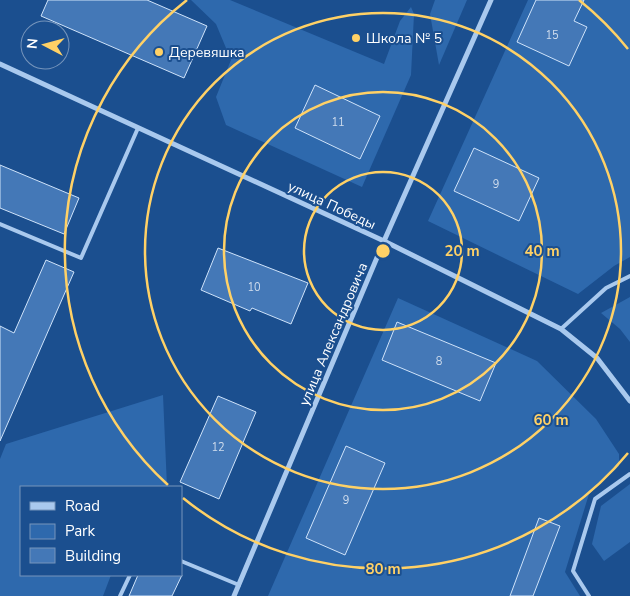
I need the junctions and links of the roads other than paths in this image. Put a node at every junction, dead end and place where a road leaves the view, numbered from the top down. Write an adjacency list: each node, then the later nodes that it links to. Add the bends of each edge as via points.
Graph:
1 (491, 0): 5 (street, улица Александровича)
2 (0, 64): 3 (street, улица Победы)
3 (138, 128): 4 (lane, via 81,258); 5 (street, улица Победы)
4 (0, 224)
5 (384, 241): 7 (street, улица Победы); 12 (street, улица Александровича)
6 (630, 276): 7 (lane, via 606,288)
7 (561, 329): 8 (street, улица Победы, via 597,358)
8 (630, 401)
9 (630, 474): 15 (lane, via 595,499 573,571)
10 (182, 561): 12 (lane)
11 (130, 576): 13 (lane)
12 (239, 585): 14 (street, улица Александровича)
13 (120, 596)
14 (234, 596)
15 (589, 596)

